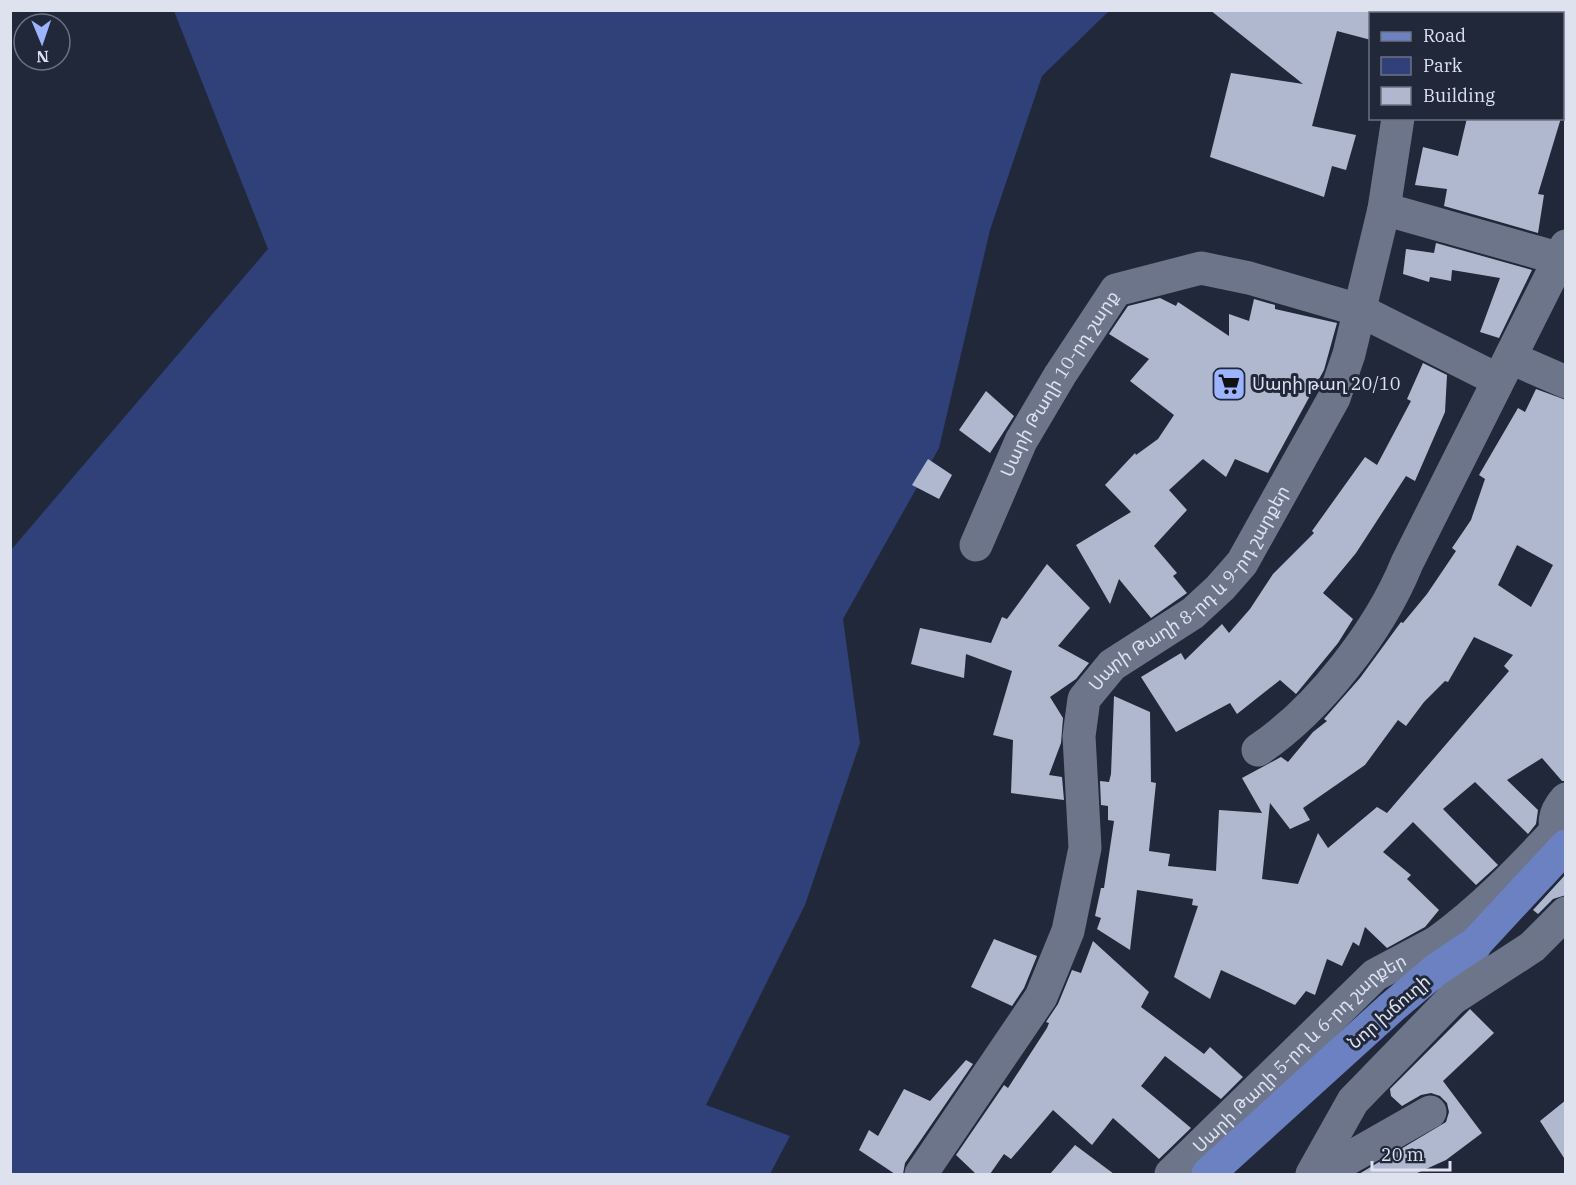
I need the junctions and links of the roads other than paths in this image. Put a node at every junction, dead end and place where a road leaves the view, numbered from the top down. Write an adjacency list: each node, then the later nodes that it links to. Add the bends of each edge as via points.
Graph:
1 (1398, 120): 2 (street, Սարի Թաղի 8-րդ և 9-րդ շարքեր)
2 (1384, 209): 3 (street); 4 (street, Սարի Թաղի 8-րդ և 9-րդ շարքեր)
3 (1563, 253): 5 (street)
4 (1359, 309): 5 (street, Սարի Թաղի 10-րդ շարք); 7 (street, Սարի Թաղի 10-րդ շարք, via 1201,268 1116,290 1021,441); 16 (street, Սարի Թաղի 8-րդ և 9-րդ շարքեր, via 1334,398 1242,563 1192,613 1112,665 1084,699 1078,736 1085,848 1068,931 1041,997)
5 (1505, 369): 6 (street, Սարի Թաղի 10-րդ շարք); 8 (street, via 1396,590 1362,644 1287,730)
6 (1566, 382)
7 (976, 545)
8 (1258, 750)
9 (1566, 799): 10 (street, via 1556,810)
10 (1561, 843): 12 (street, Սարի Թաղի 5-րդ և 6-րդ շարքեր); 13 (main road, Նոր խճուղի)
11 (1566, 913): 14 (street, via 1532,947)
12 (1437, 942): 13 (street, Սարի Թաղի 5-րդ և 6-րդ շարքեր); 17 (street, Սարի Թաղի 5-րդ և 6-րդ շարքեր, via 1375,975)
13 (1476, 943): 14 (street); 18 (main road, Նոր խճուղի, via 1392,1007)
14 (1452, 999): 19 (street, via 1353,1101)
15 (1430, 1112): 20 (street)
16 (921, 1174)
17 (1171, 1174)
18 (1208, 1174)
19 (1312, 1174)
20 (1321, 1174)

